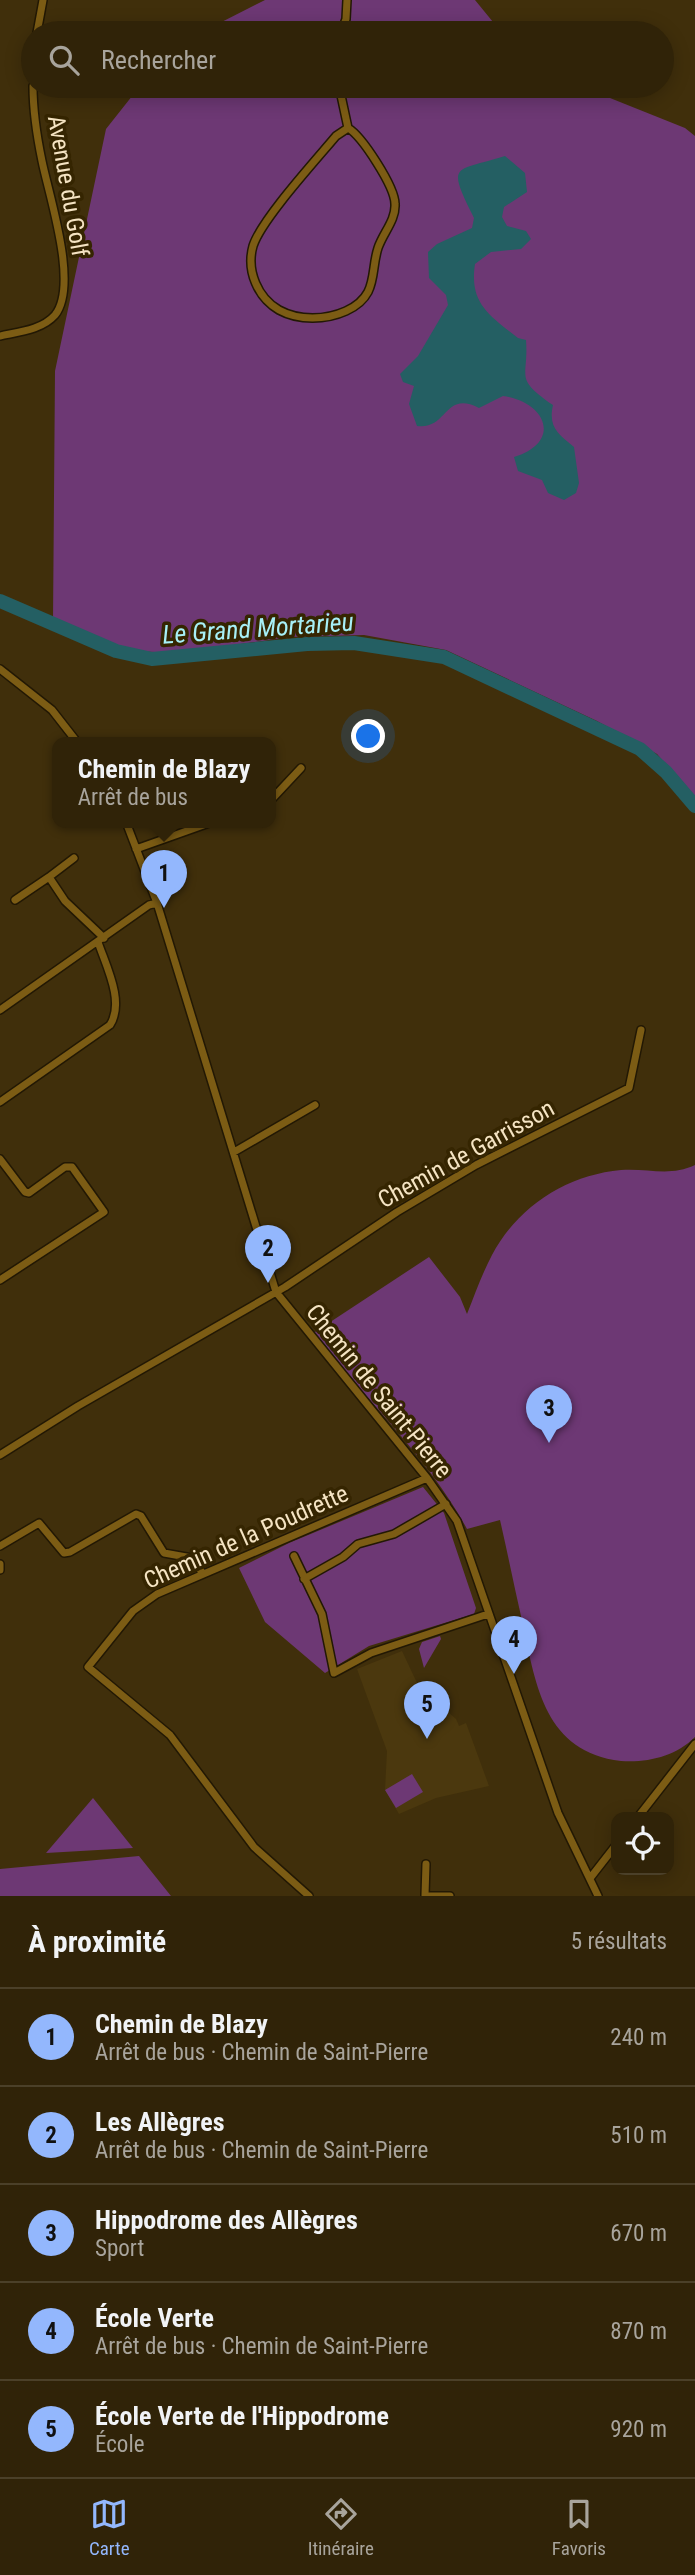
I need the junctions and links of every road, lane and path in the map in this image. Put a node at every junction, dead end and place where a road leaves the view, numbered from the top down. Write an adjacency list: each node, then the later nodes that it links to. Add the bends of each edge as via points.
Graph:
1 (43, 0): 3 (street)
2 (347, 0): 4 (street)
3 (39, 21)
4 (345, 21)
5 (34, 98): 8 (street, Avenue du Golf, via 38,144 61,242 61,304 46,323)
6 (342, 98): 7 (street)
7 (348, 128): 7 (street, via 336,136 264,226 253,247 254,282 270,305 286,314 312,319 347,310 365,295 374,279 377,250 394,215 395,201 358,134)
8 (0, 336)
9 (0, 668): 10 (street, via 52,710)
10 (73, 737)
11 (301, 768): 12 (street)
12 (276, 795)
13 (127, 828): 15 (street, Chemin de Saint-Pierre)
14 (195, 828): 15 (street)
15 (136, 849): 19 (street, Chemin de Saint-Pierre)
16 (74, 858): 17 (street)
17 (49, 877): 18 (street); 20 (street)
18 (15, 900)
19 (157, 902): 20 (street); 25 (street, Chemin de Saint-Pierre)
20 (101, 940): 21 (street); 23 (street, via 116,1017)
21 (0, 1010)
22 (641, 1030): 28 (street, Chemin de Garrisson, via 629,1088 476,1165)
23 (0, 1102)
24 (315, 1105): 25 (street)
25 (234, 1152): 28 (street, Chemin de Saint-Pierre)
26 (0, 1159): 27 (street, via 29,1193 65,1167 72,1167 104,1212)
27 (0, 1280)
28 (276, 1292): 29 (street); 30 (street, Chemin de Saint-Pierre)
29 (0, 1455)
30 (427, 1478): 31 (street, Chemin de Saint-Pierre); 36 (street, Chemin de la Poudrette)
31 (446, 1504): 37 (street, via 394,1534 359,1544); 38 (street, Chemin de Saint-Pierre, via 457,1521)
32 (0, 1546): 36 (street, via 39,1523 58,1549 70,1552 136,1514 164,1553 192,1558)
33 (294, 1556): 37 (street)
34 (0, 1564): 35 (street)
35 (0, 1570)
36 (203, 1574): 45 (street, Chemin de la Poudrette, via 157,1594 133,1611 88,1667 170,1735 254,1847)
37 (303, 1579): 38 (street, via 321,1614 334,1673 371,1653)
38 (488, 1614): 43 (street, Chemin de Saint-Pierre, via 558,1813)
39 (695, 1744): 40 (street)
40 (642, 1812)
41 (611, 1851): 43 (street)
42 (426, 1864): 44 (street)
43 (591, 1877): 47 (street, Chemin de Saint-Pierre)
44 (425, 1895): 46 (street)
45 (309, 1896)
46 (450, 1896)
47 (598, 1896)

